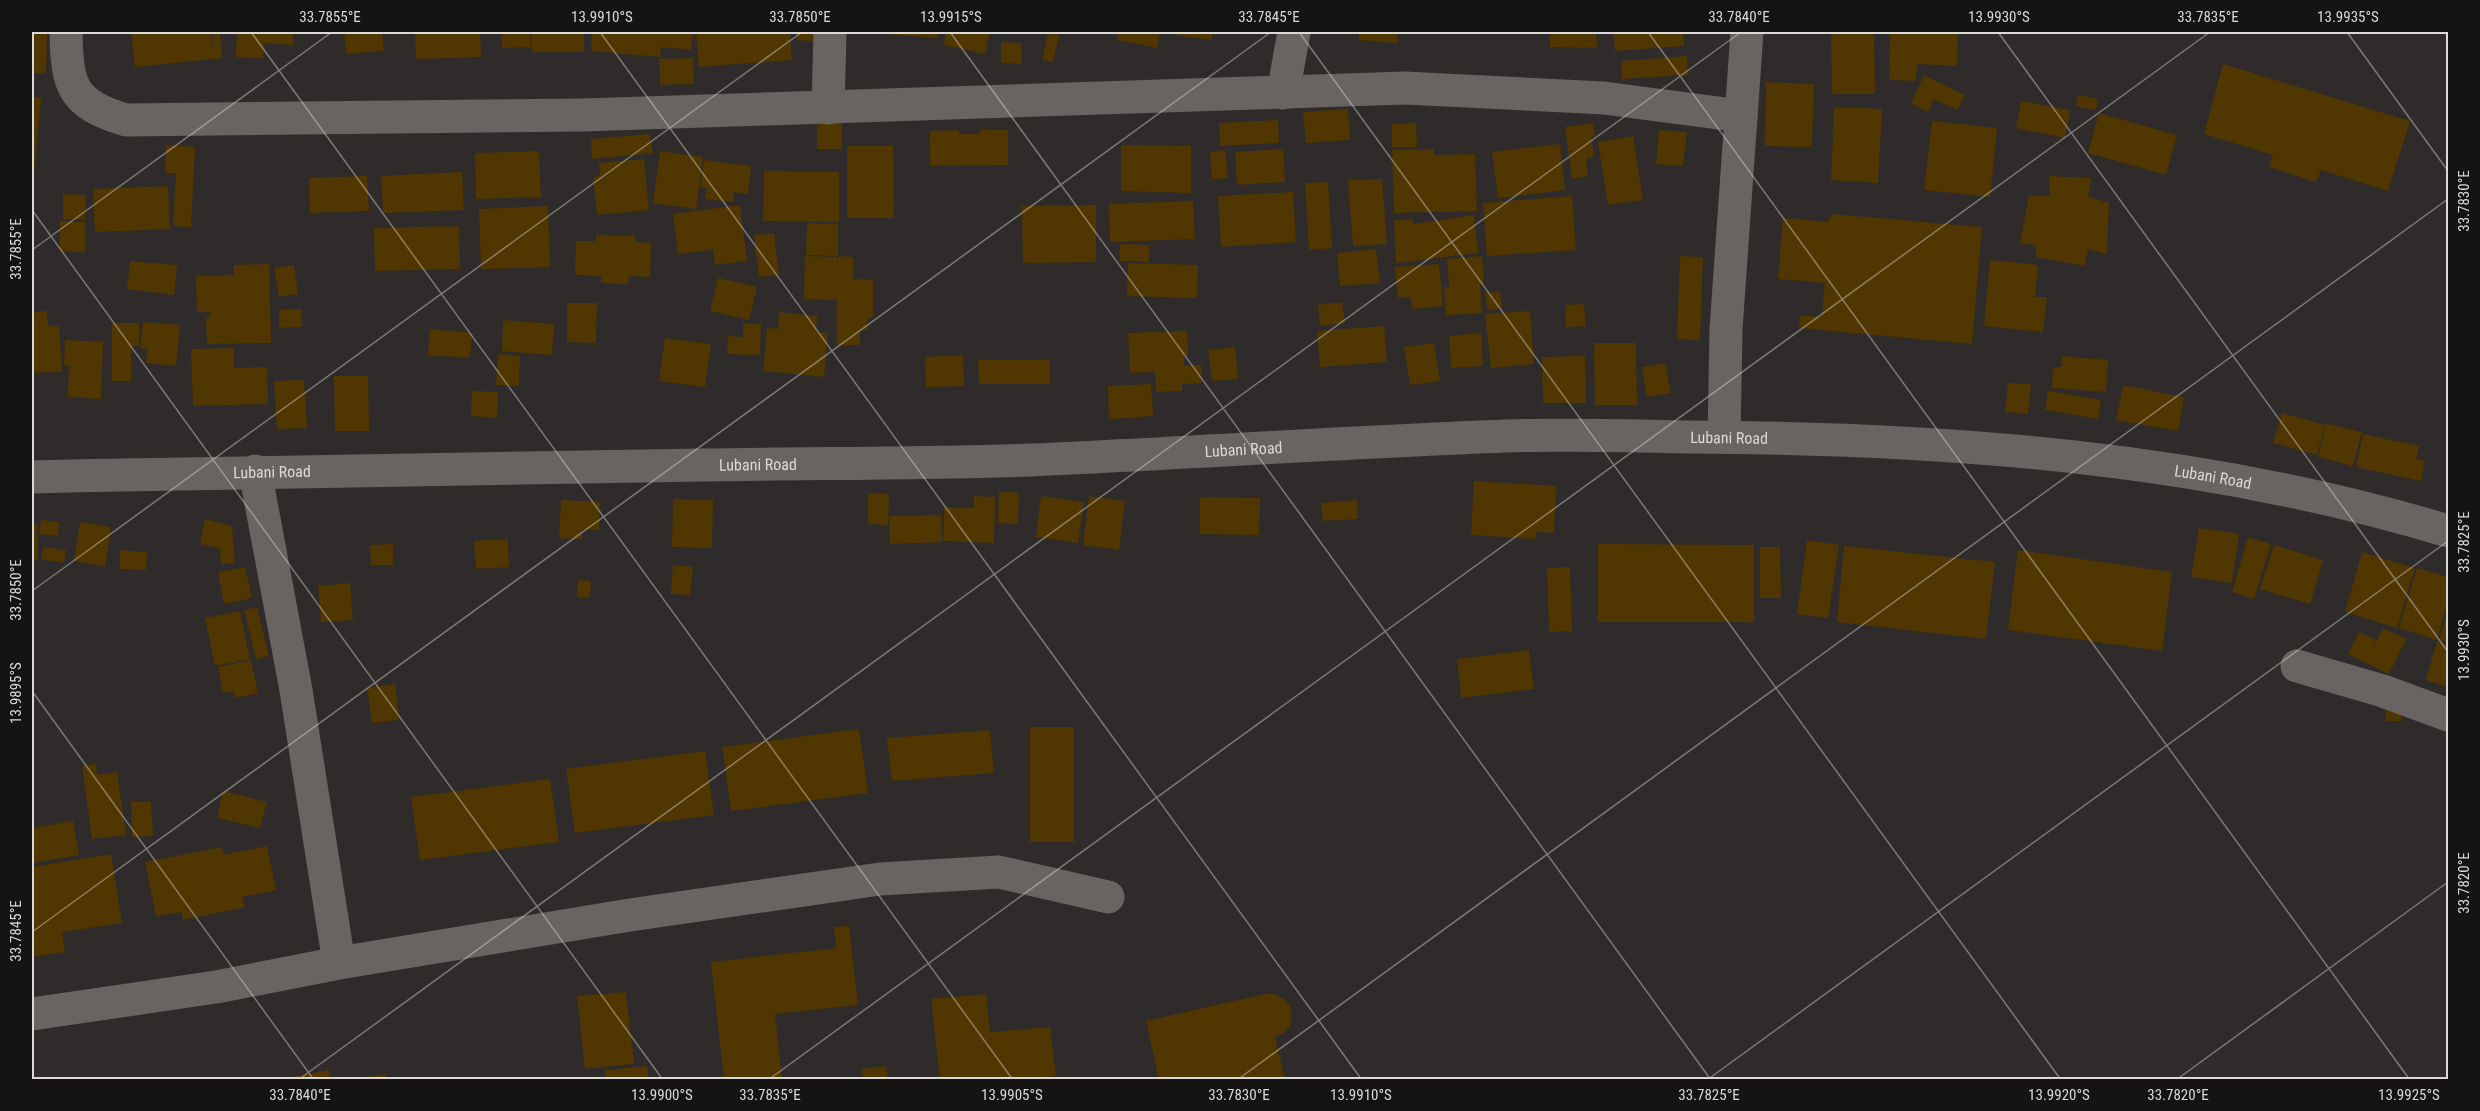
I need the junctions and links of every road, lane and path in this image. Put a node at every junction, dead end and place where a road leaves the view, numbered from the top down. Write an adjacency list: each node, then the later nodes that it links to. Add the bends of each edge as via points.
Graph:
1 (66, 32): 6 (street, via 71,81 82,101 102,113 126,120)
2 (830, 32): 6 (street)
3 (1294, 32): 5 (street)
4 (1747, 32): 7 (street)
5 (1283, 93): 6 (street); 7 (street, via 1405,88 1604,98)
6 (828, 108)
7 (1741, 116): 8 (street, via 1726,329)
8 (1724, 437): 9 (street, Lubani Road, via 1513,436 1024,460); 11 (street, Lubani Road, via 1877,441 2027,452 2174,470 2269,485)
9 (255, 471): 10 (street, Lubani Road); 15 (street, via 296,690)
10 (32, 477)
11 (2448, 531)
12 (2297, 666): 13 (street)
13 (2448, 715)
14 (1108, 897): 15 (street, via 999,872 880,879)
15 (339, 963): 16 (street, via 216,987)
16 (32, 1014)

